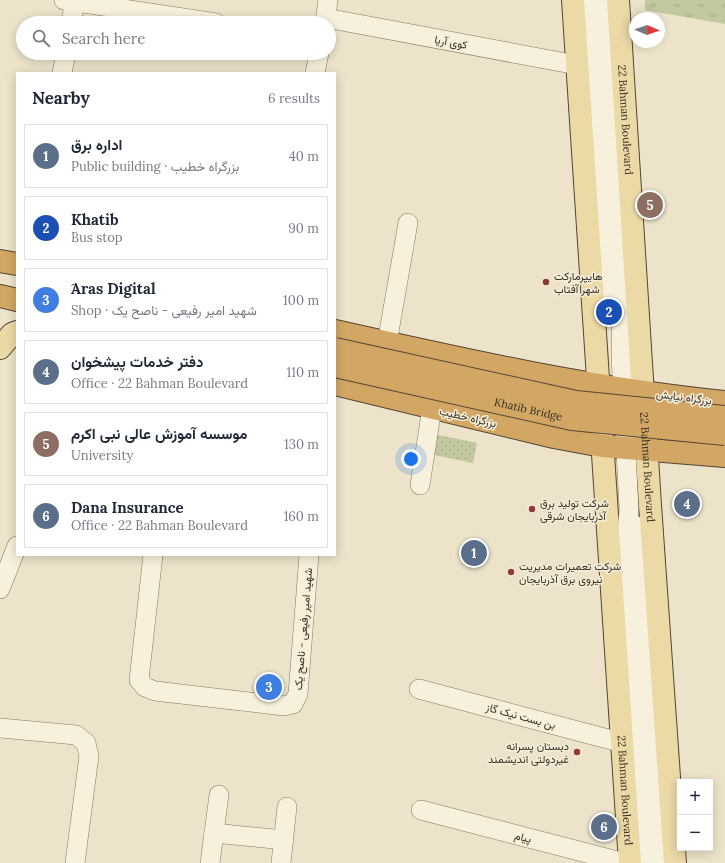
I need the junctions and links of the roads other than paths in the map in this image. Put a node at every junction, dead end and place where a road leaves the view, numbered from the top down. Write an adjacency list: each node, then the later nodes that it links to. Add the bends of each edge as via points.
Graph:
1 (573, 0): 13 (main road, 22 Bahman Boulevard)
2 (588, 0): 27 (street, via 607,264)
3 (605, 0): 27 (street, via 622,264)
4 (618, 0): 32 (main road, 22 Bahman Boulevard)
5 (71, 1): 7 (street); 8 (street)
6 (326, 14): 10 (street, کوی آریا)
7 (71, 16)
8 (170, 16)
9 (336, 16): 13 (street, کوی آریا)
10 (336, 16)
11 (65, 60): 14 (street)
12 (318, 60): 15 (street)
13 (577, 65): 31 (main road, 22 Bahman Boulevard)
14 (62, 72)
15 (315, 72)
16 (408, 223): 23 (street)
17 (0, 260): 18 (highway)
18 (16, 264)
19 (0, 296): 20 (highway)
20 (16, 300)
21 (336, 330): 23 (highway)
22 (16, 332): 24 (main road)
23 (386, 342): 26 (highway)
24 (0, 348)
25 (336, 349): 35 (highway, Khatib Bridge, bridge, via 576,402)
26 (435, 354): 28 (highway); 34 (highway, via 449,362 456,375 454,391 440,404)
27 (621, 356): 32 (street)
28 (484, 363): 31 (highway); 36 (highway, via 475,367 463,382 463,400)
29 (336, 366): 37 (highway, Khatib Bridge, bridge, via 572,419)
30 (336, 384): 34 (highway, بزرگراه خطیب)
31 (599, 384): 32 (highway, بزرگراه نیایش); 38 (main road, 22 Bahman Boulevard)
32 (633, 390): 33 (highway, بزرگراه نیایش); 39 (street); 40 (main road, 22 Bahman Boulevard)
33 (725, 402)
34 (427, 407): 36 (highway, بزرگراه خطیب); 42 (street)
35 (725, 417)
36 (474, 418): 38 (highway, بزرگراه خطیب)
37 (725, 434)
38 (602, 446): 39 (highway, بزرگراه خطیب); 50 (main road, 22 Bahman Boulevard)
39 (626, 448): 40 (highway, بزرگراه خطیب); 43 (street)
40 (648, 450): 41 (highway); 63 (main road, 22 Bahman Boulevard)
41 (725, 456)
42 (420, 485)
43 (630, 509): 61 (street, via 625,553); 62 (street, via 640,551)
44 (16, 549): 47 (street)
45 (153, 556): 46 (street, شهید امیر رفیعی - ناصح یک, via 139,680 145,687 155,691 284,706 293,704 298,694)
46 (309, 556)
47 (0, 589)
48 (419, 689): 50 (street, بن بست نیک گاز)
49 (0, 728): 56 (street, via 76,735 86,743 89,756)
50 (622, 743): 60 (main road, 22 Bahman Boulevard)
51 (219, 795): 54 (street)
52 (287, 807): 55 (street)
53 (421, 810): 59 (street, پیام)
54 (214, 833): 55 (street); 57 (street)
55 (284, 840): 58 (street)
56 (75, 863)
57 (210, 863)
58 (281, 863)
59 (625, 863)
60 (630, 863)
61 (645, 863)
62 (661, 863)
63 (675, 863)

